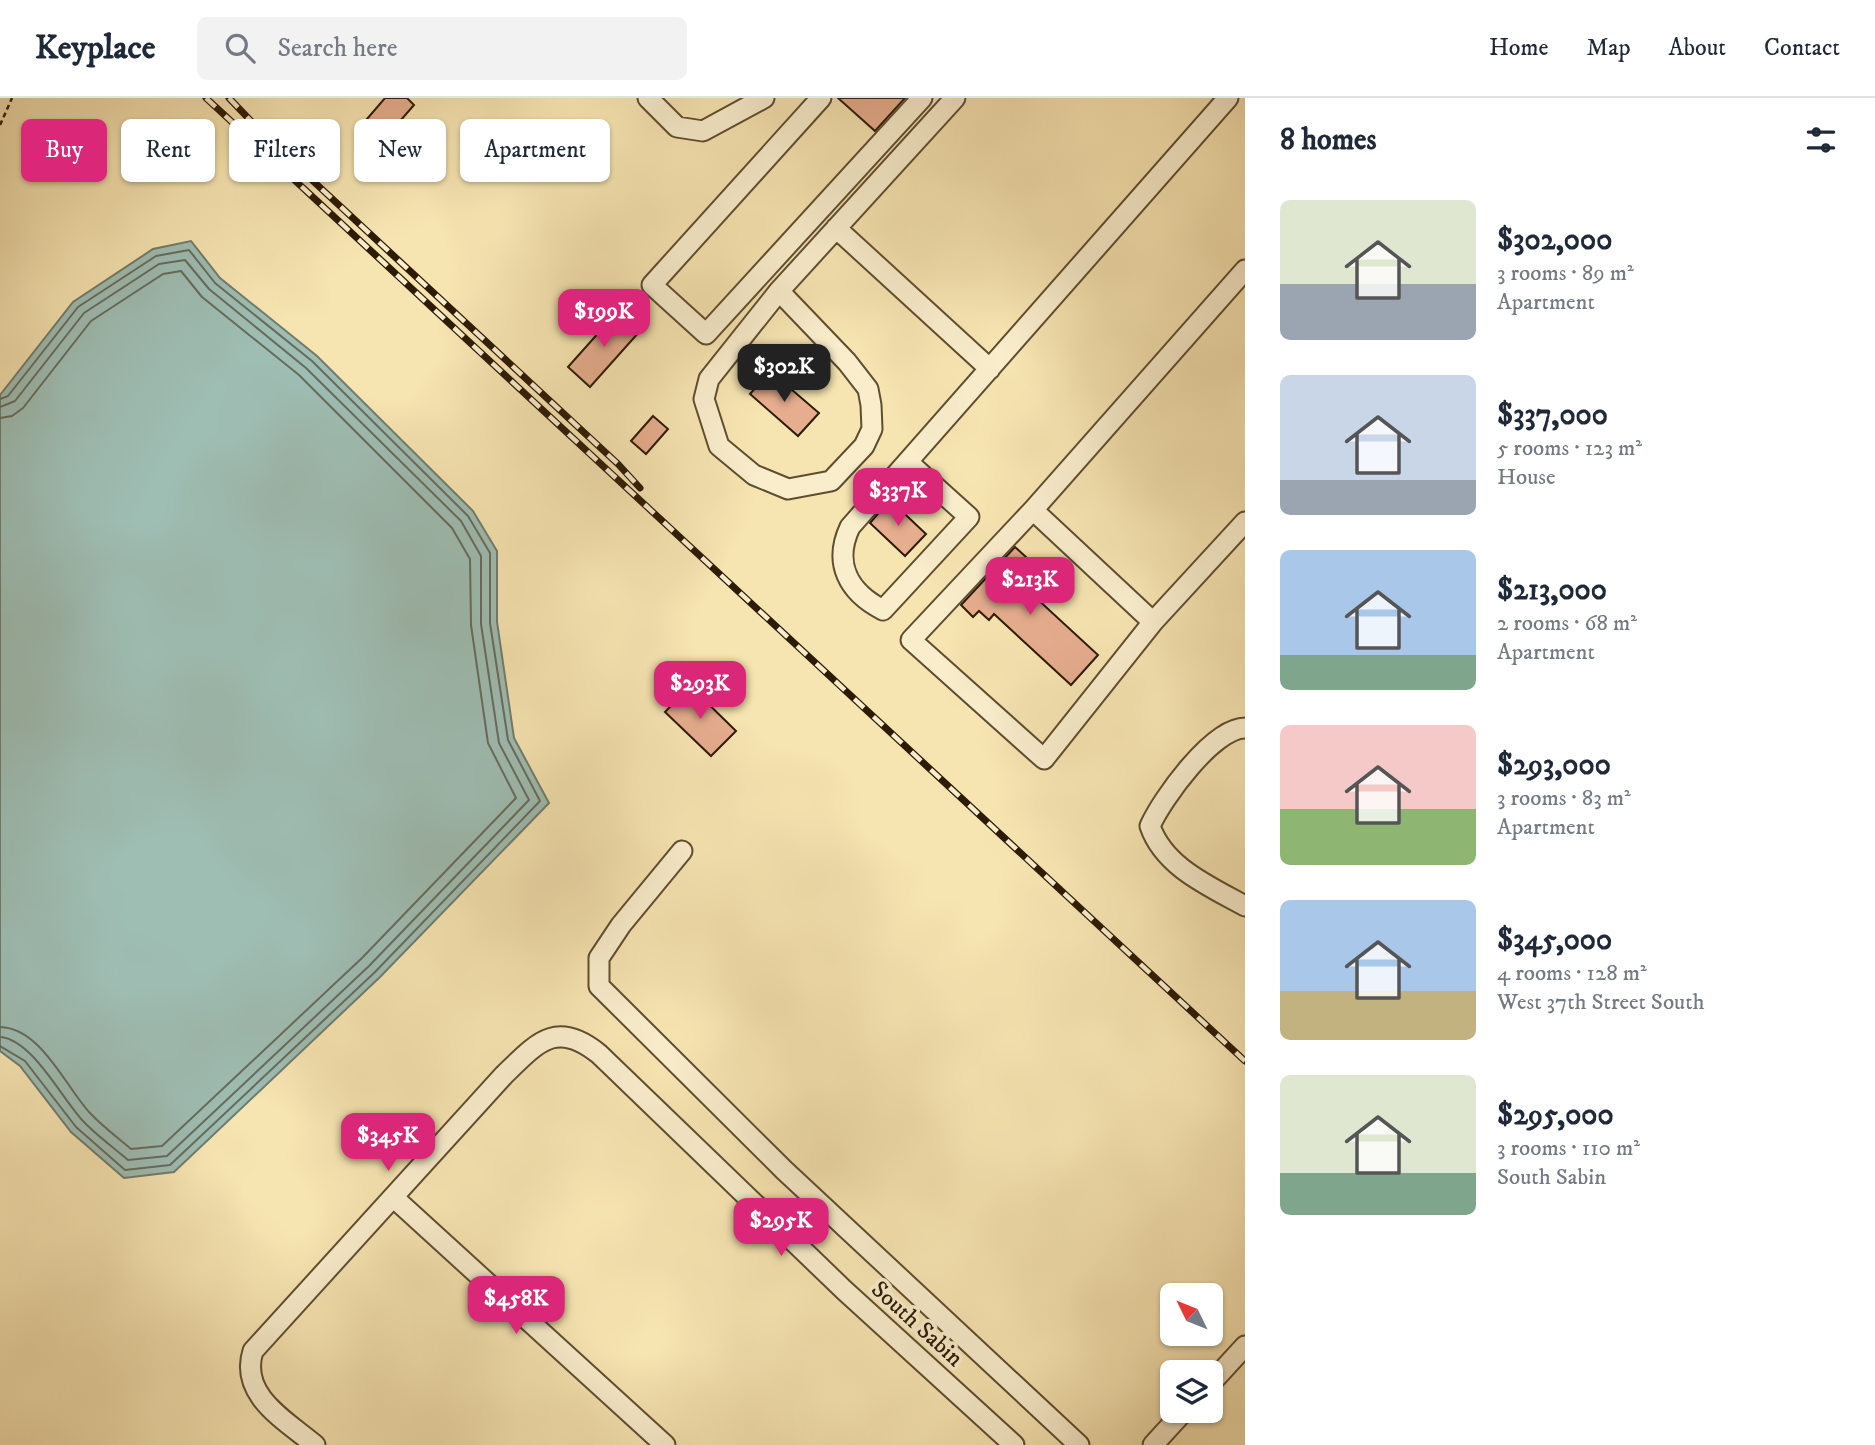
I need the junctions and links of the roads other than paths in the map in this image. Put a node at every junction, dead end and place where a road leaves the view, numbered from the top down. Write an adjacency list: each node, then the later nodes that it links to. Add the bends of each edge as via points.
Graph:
1 (648, 98): 2 (street, via 677,127 703,131)
2 (764, 98)
3 (821, 98): 4 (street, via 652,285 706,334)
4 (922, 98)
5 (955, 98): 9 (street)
6 (1228, 98): 12 (street)
7 (1237, 98): 8 (street)
8 (1245, 105)
9 (836, 228): 11 (street); 12 (street)
10 (1245, 270): 14 (street)
11 (779, 291): 11 (street, via 847,362 868,389 871,405 872,429 864,446 831,481 788,489 754,475 719,446 705,399 709,379)
12 (990, 369): 13 (street)
13 (908, 462): 13 (street, via 969,517 883,610 865,601 842,566 842,545 850,527)
14 (1033, 510): 16 (street); 16 (street, via 911,640 1044,759)
15 (1245, 522): 16 (street)
16 (1153, 622)
17 (1245, 728): 19 (street, via 1236,728 1203,754 1159,807 1150,826 1157,846 1172,861)
18 (682, 851): 27 (street, via 600,958 600,986 784,1170)
19 (1245, 906)
20 (393, 1197): 24 (street, via 259,1343 249,1371 255,1392); 25 (street); 26 (street, South Sabin, via 536,1044 558,1036 575,1037 599,1054 826,1273)
21 (1245, 1346): 22 (street)
22 (1223, 1370)
23 (1173, 1423): 28 (street)
24 (315, 1445)
25 (665, 1445)
26 (1014, 1445)
27 (1079, 1445)
28 (1153, 1445)

